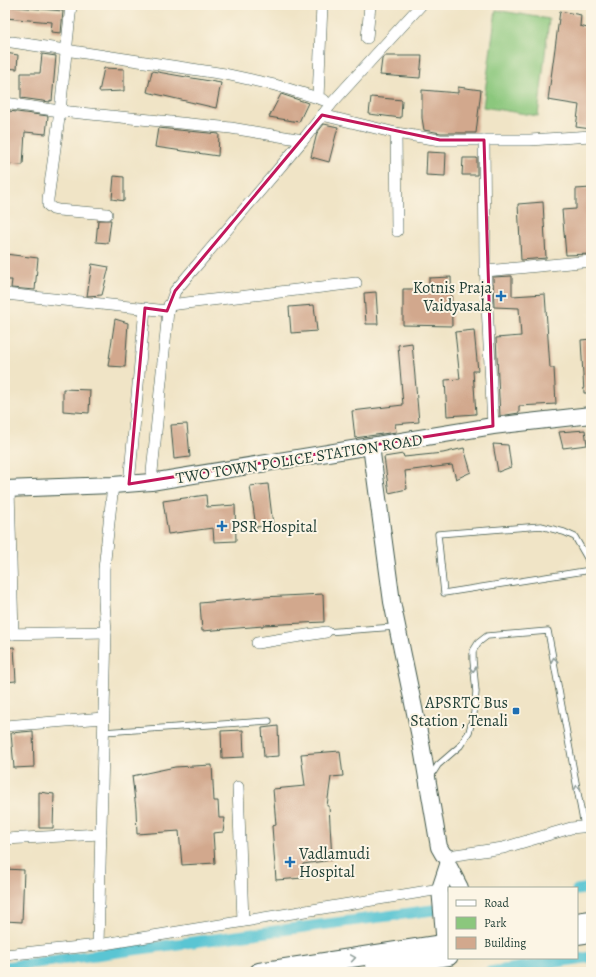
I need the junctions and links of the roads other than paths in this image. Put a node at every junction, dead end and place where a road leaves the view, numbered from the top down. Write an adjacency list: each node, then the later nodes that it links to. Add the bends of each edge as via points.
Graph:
1 (70, 5): 7 (street)
2 (322, 5): 8 (street)
3 (370, 5): 5 (street)
4 (421, 5): 10 (street)
5 (367, 38)
6 (12, 42): 7 (street)
7 (66, 50): 8 (street, via 225,74 276,85); 11 (street)
8 (318, 98): 10 (street)
9 (5, 103): 11 (street)
10 (332, 103): 12 (street)
11 (60, 111): 15 (street, via 231,128); 17 (street, via 48,205 58,210)
12 (322, 114): 13 (street); 15 (street)
13 (396, 133): 16 (street, via 440,140); 18 (street)
14 (591, 136): 16 (street)
15 (303, 140): 24 (street, via 175,291)
16 (484, 140): 20 (street)
17 (107, 214)
18 (397, 231)
19 (591, 261): 20 (street)
20 (486, 271): 26 (street)
21 (356, 283): 24 (street)
22 (5, 294): 23 (street)
23 (147, 308): 24 (street); 29 (street)
24 (167, 309): 28 (street)
25 (591, 415): 26 (street, TWO TOWN POLICE STATION ROAD)
26 (493, 426): 27 (street, TWO TOWN POLICE STATION ROAD)
27 (371, 446): 28 (street, TWO TOWN POLICE STATION ROAD); 32 (street)
28 (151, 482): 29 (street, TWO TOWN POLICE STATION ROAD)
29 (121, 485): 30 (street, TWO TOWN POLICE STATION ROAD); 33 (street, via 104,569)
30 (7, 489): 35 (street)
31 (591, 571): 31 (lane, via 587,558 574,537 541,526 438,534 444,592)
32 (397, 627): 34 (lane); 41 (street)
33 (106, 632): 35 (street); 37 (street)
34 (326, 632): 36 (street)
35 (9, 634)
36 (257, 643)
37 (103, 718): 39 (street); 40 (street)
38 (269, 721): 40 (lane)
39 (5, 726)
40 (103, 732): 44 (street)
41 (428, 781): 43 (lane, one-way to 41, via 548,631 487,636 478,643 473,651 476,692 469,732 460,746 438,765); 46 (street, via 439,847)
42 (238, 787): 50 (street)
43 (587, 826): 46 (street, via 571,828 503,848 455,855)
44 (101, 834): 45 (street); 54 (street)
45 (5, 839)
46 (448, 861): 47 (street); 48 (street)
47 (460, 887)
48 (441, 892): 50 (street); 55 (street)
49 (591, 920): 51 (main road)
50 (243, 921): 54 (street)
51 (578, 922)
52 (591, 933): 53 (main road)
53 (578, 935)
54 (98, 945): 56 (street)
55 (447, 947): 57 (main road, one-way to 55); 58 (main road)
56 (5, 955)
57 (259, 972)
58 (341, 972)

